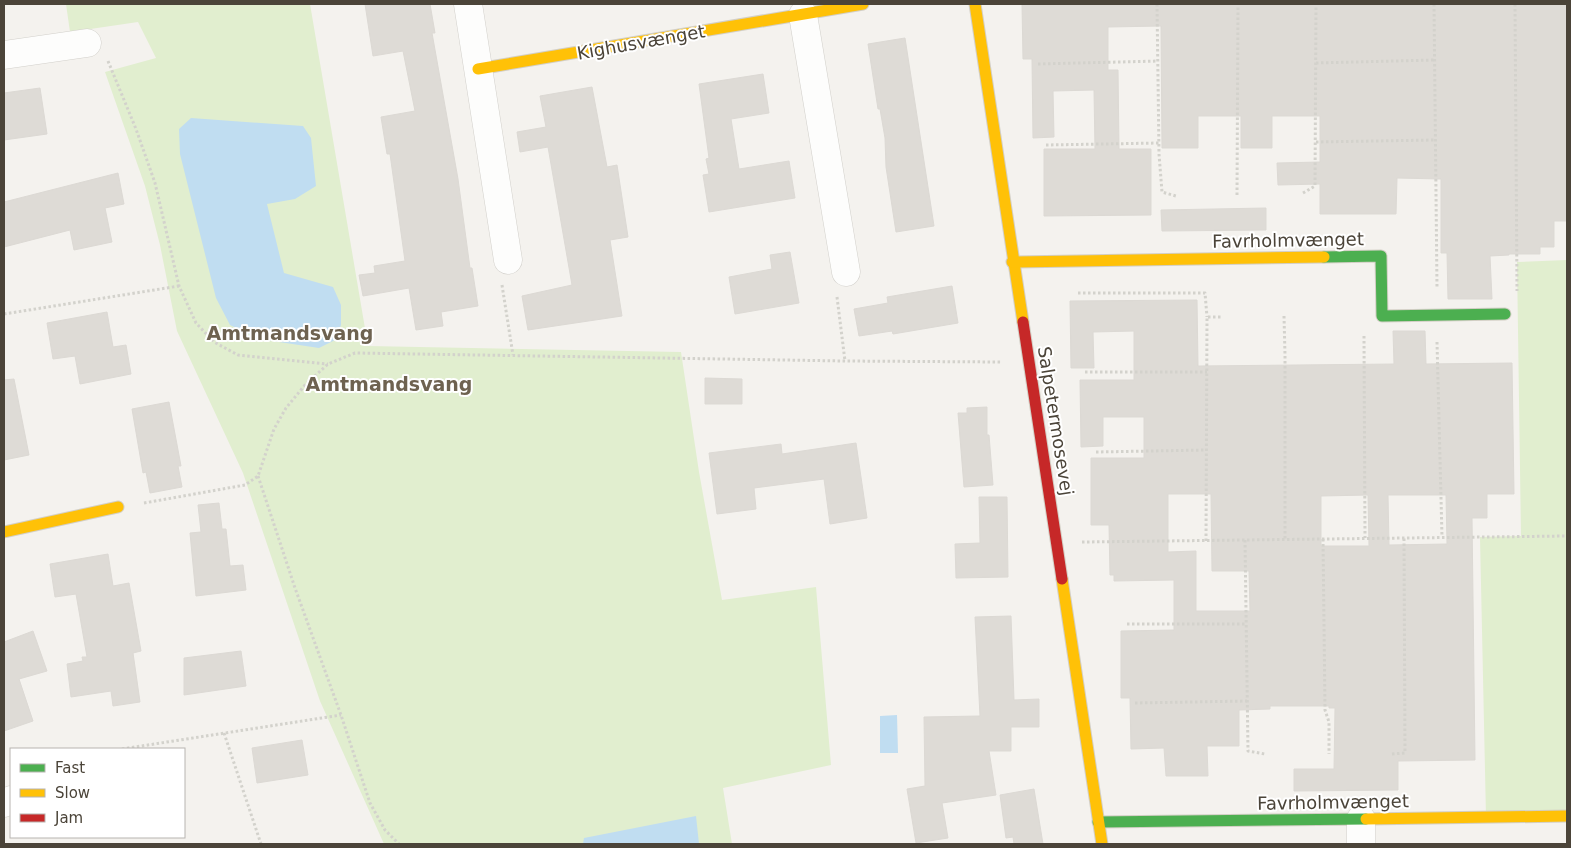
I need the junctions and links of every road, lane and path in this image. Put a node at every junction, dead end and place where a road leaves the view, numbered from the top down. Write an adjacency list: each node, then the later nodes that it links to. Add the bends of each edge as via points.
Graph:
1 (468, 4): 16 (street)
2 (863, 4): 9 (street, Kighusvænget)
3 (974, 4): 25 (street, Salpetermosevej)
4 (1157, 4): 13 (path)
5 (1238, 4): 22 (path)
6 (1316, 4): 14 (path)
7 (1434, 4): 12 (path)
8 (1515, 4): 30 (path, via 1517,307)
9 (803, 15): 16 (street, Kighusvænget); 26 (street)
10 (87, 43): 11 (street); 27 (path, via 106,58 136,129 155,183)
11 (4, 55)
12 (1435, 60): 14 (path); 17 (path)
13 (1158, 62): 15 (path); 19 (path)
14 (1316, 63): 18 (path)
15 (1038, 64)
16 (478, 69): 24 (street)
17 (1436, 140): 18 (path); 31 (path)
18 (1316, 142): 21 (path, via 1315,186)
19 (1159, 143): 20 (path); 23 (path, via 1162,192)
20 (1046, 145)
21 (1303, 193)
22 (1237, 195)
23 (1176, 196)
24 (508, 260): 36 (path, via 500,271)
25 (1012, 262): 31 (street, Favrholmvænget, via 1381,256 1382,316); 38 (street, Salpetermosevej)
26 (846, 272): 37 (path, via 835,279)
27 (179, 286): 29 (path); 39 (path, via 196,323 214,342 238,354)
28 (1078, 294): 33 (path, via 1204,293)
29 (4, 314)
30 (1505, 314): 31 (street, Favrholmvænget)
31 (1437, 315): 48 (path)
32 (1284, 316): 53 (path)
33 (1207, 317): 34 (path); 41 (path)
34 (1223, 317)
35 (1364, 334): 49 (path)
36 (513, 356): 37 (path); 39 (path, via 355,353)
37 (845, 361): 38 (path)
38 (1028, 362): 55 (street, Salpetermosevej)
39 (328, 364): 44 (path, via 286,408 274,429)
40 (1085, 372): 41 (path)
41 (1206, 372): 42 (path)
42 (1206, 450): 43 (path); 54 (path)
43 (1096, 452)
44 (258, 476): 45 (path, via 245,485); 60 (path)
45 (118, 507): 46 (street)
46 (4, 532)
47 (1567, 536): 48 (path)
48 (1442, 537): 50 (path)
49 (1365, 538): 50 (path); 51 (path)
50 (1404, 538): 65 (path, via 1405,753)
51 (1323, 539): 53 (path); 64 (path, via 1325,710 1329,722)
52 (1245, 540): 53 (path); 54 (path); 57 (path)
53 (1285, 540)
54 (1206, 541): 55 (path)
55 (1057, 543): 67 (street, Salpetermosevej)
56 (1126, 624): 57 (path)
57 (1246, 624): 58 (path)
58 (1247, 701): 59 (path); 63 (path, via 1248,751)
59 (1135, 703)
60 (341, 715): 61 (path); 70 (path, via 370,803 385,830)
61 (224, 733): 62 (path); 69 (path)
62 (128, 748)
63 (1265, 754)
64 (1329, 754)
65 (1392, 754)
66 (1567, 816): 68 (street, Favrholmvænget)
67 (1098, 822): 68 (street, Favrholmvænget); 71 (street, Salpetermosevej)
68 (1361, 832)
69 (261, 844)
70 (399, 844)
71 (1102, 844)

